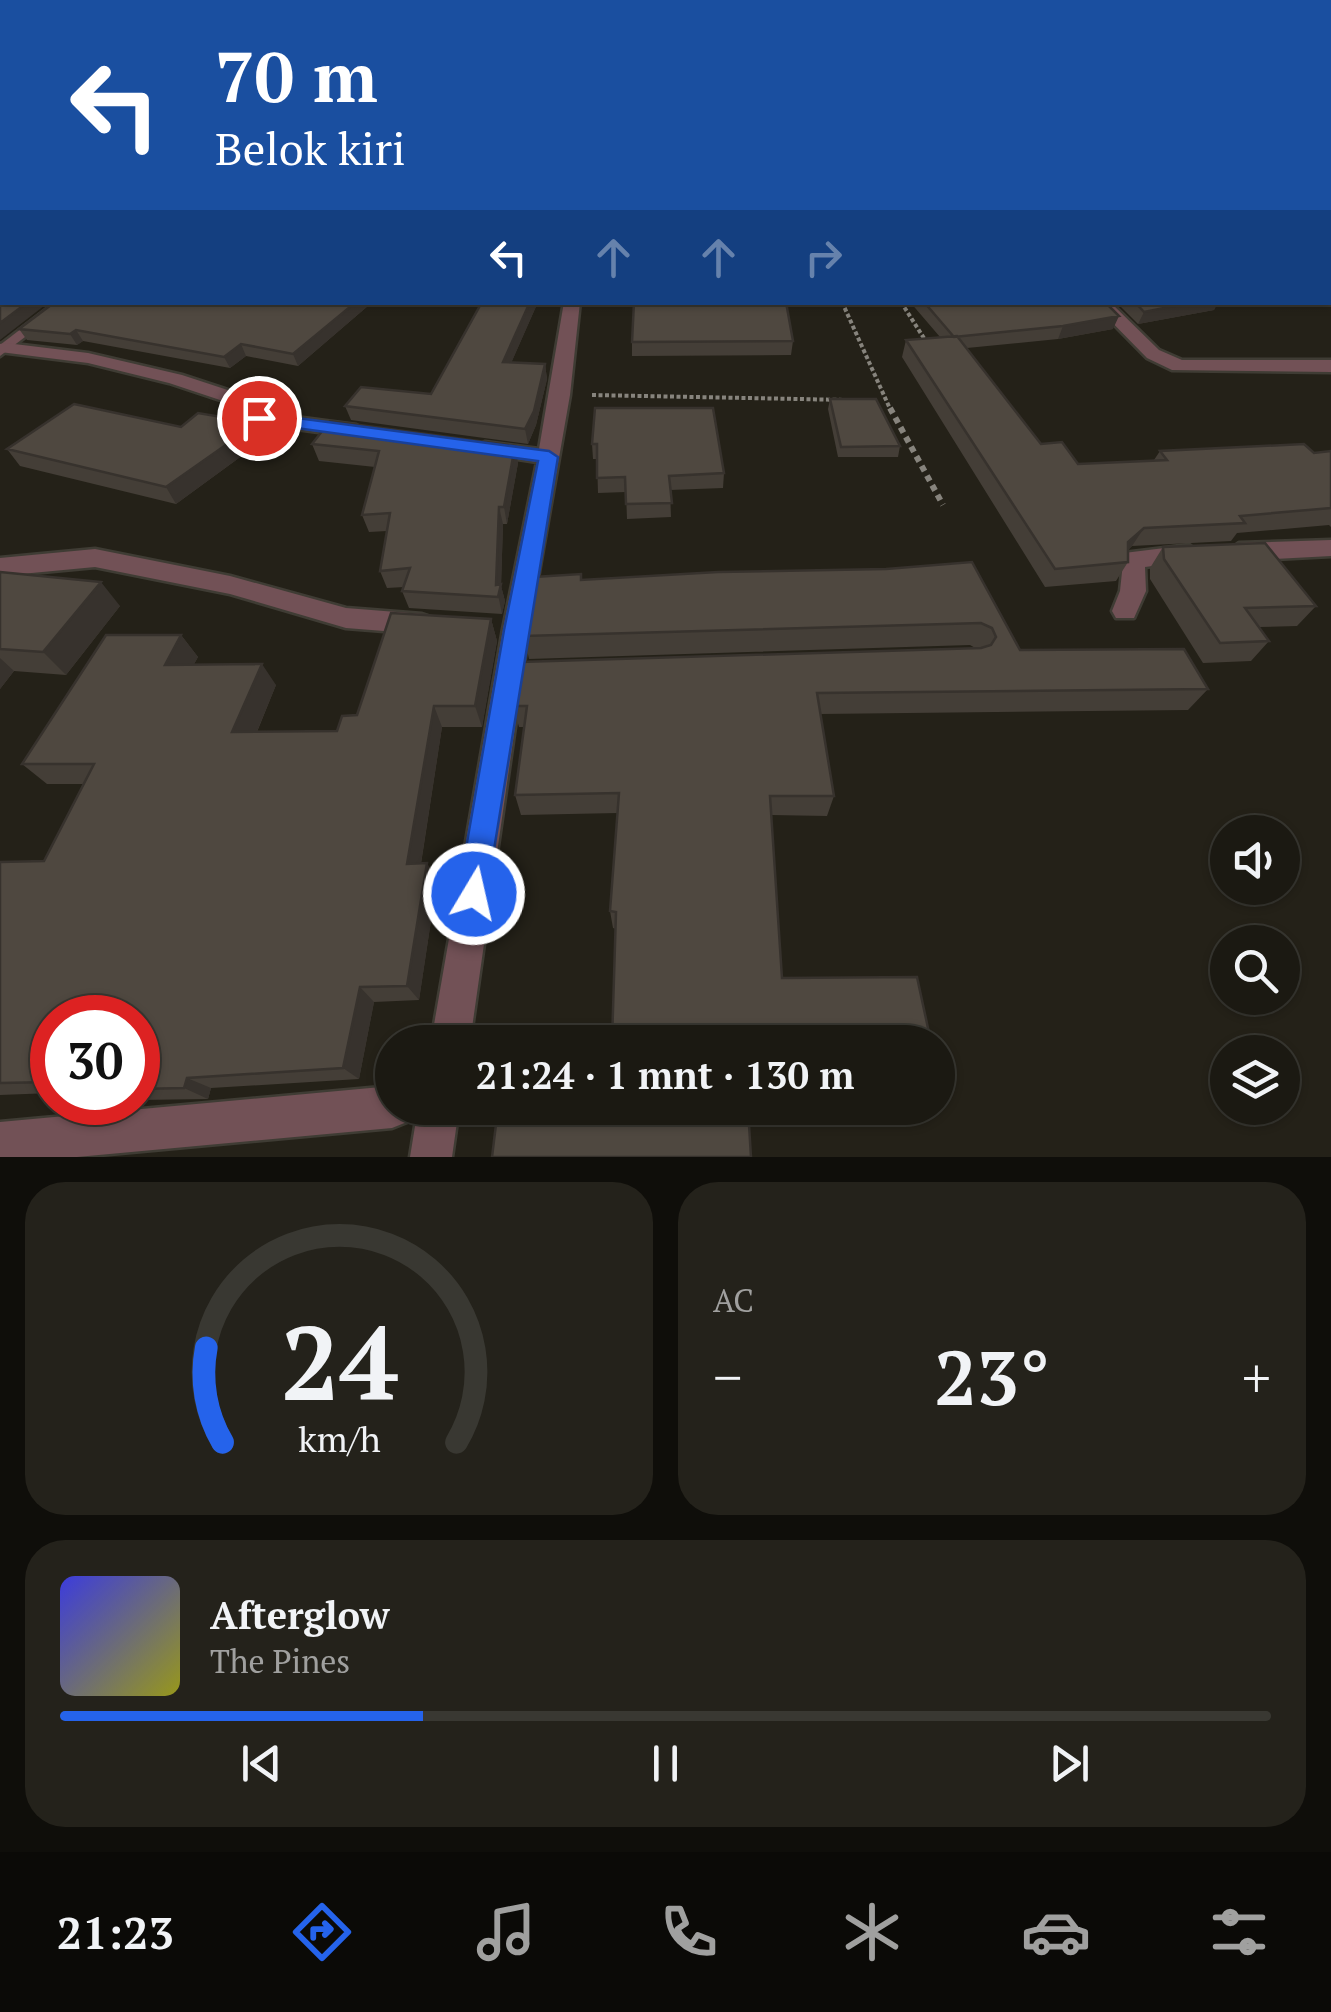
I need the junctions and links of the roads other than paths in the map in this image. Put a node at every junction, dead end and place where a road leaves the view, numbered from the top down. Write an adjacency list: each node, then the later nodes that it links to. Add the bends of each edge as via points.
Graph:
1 (61, 305): 4 (lane)
2 (572, 305): 8 (street)
3 (1103, 305): 5 (street, via 1153,354 1178,366)
4 (3, 350): 6 (street, via 88,358 242,401 259,418)
5 (1331, 366)
6 (375, 434)
7 (472, 446): 8 (street)
8 (549, 457): 13 (street, via 506,629 520,672)
9 (1331, 548): 11 (street, via 1141,556 1131,564 1133,591)
10 (0, 567): 12 (street, via 95,558 230,585 346,618)
11 (1124, 611)
12 (457, 626)
13 (453, 1025)
14 (375, 1109): 16 (street)
15 (436, 1125): 17 (street)
16 (0, 1143)
17 (431, 1157)

